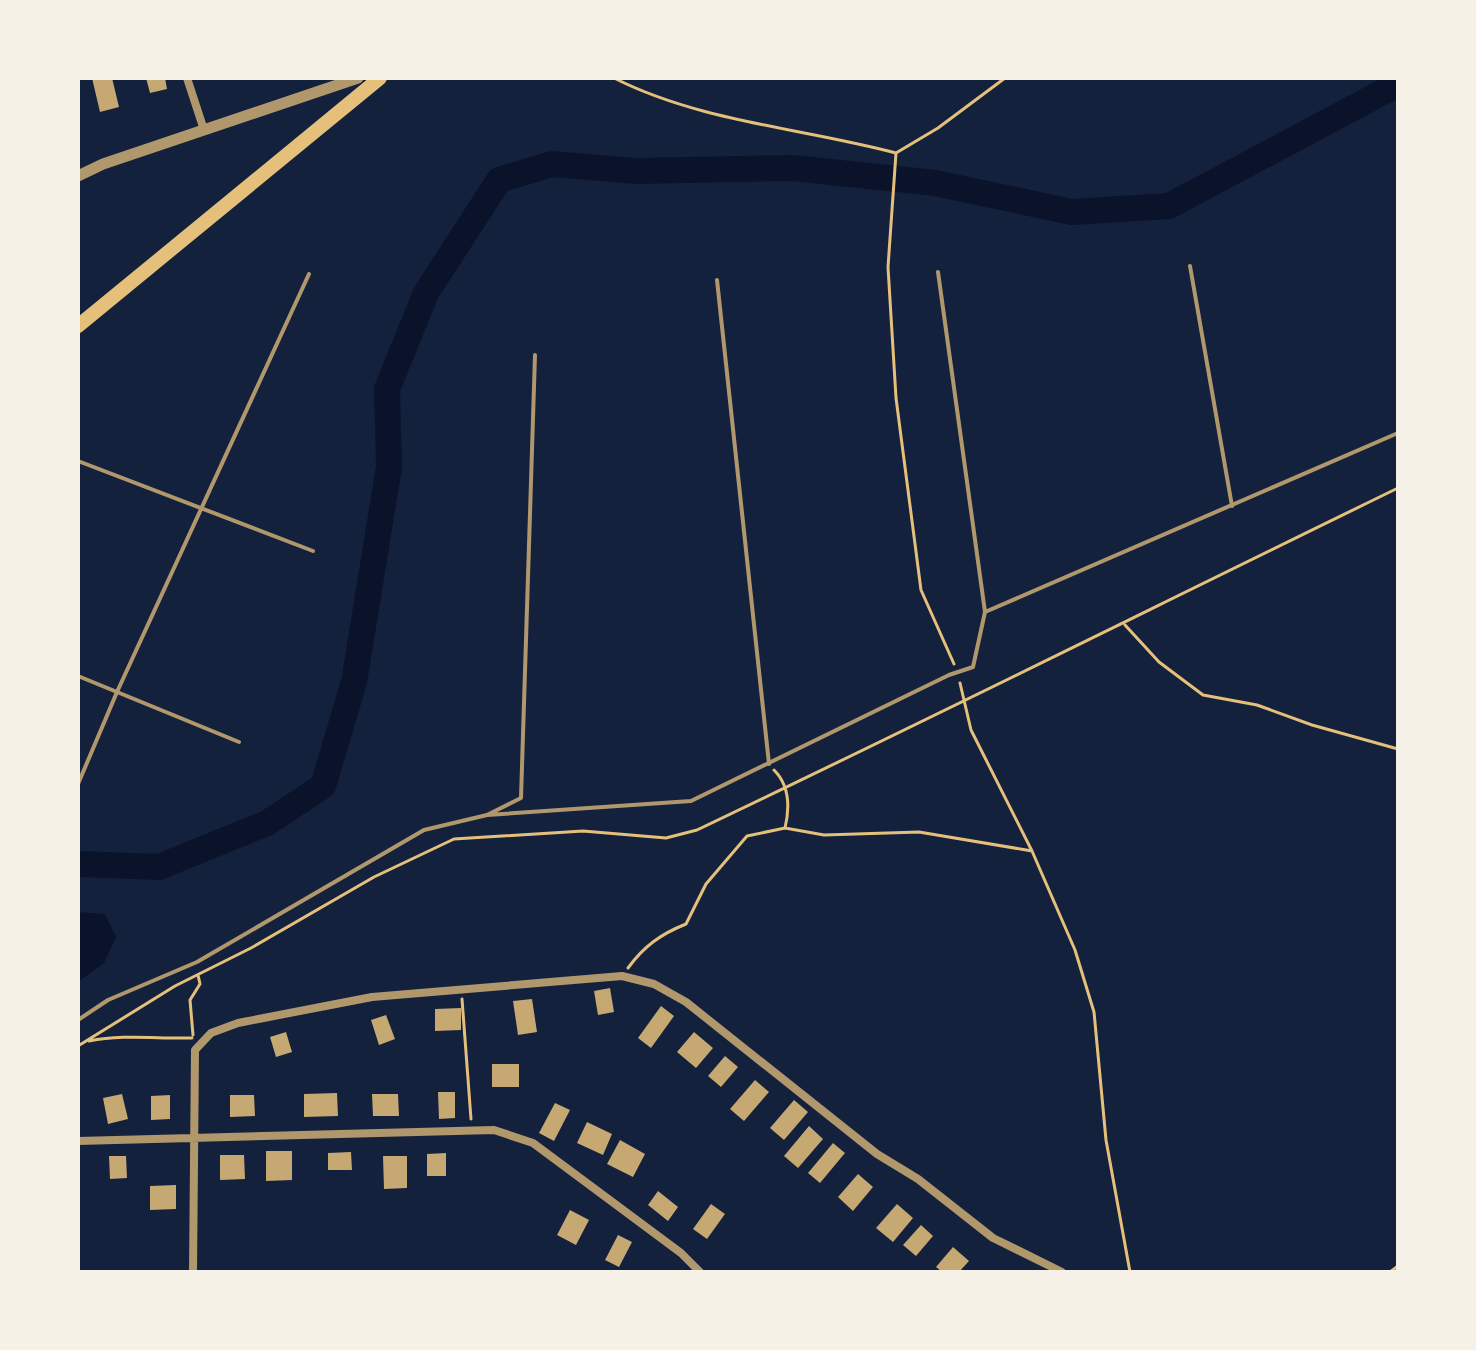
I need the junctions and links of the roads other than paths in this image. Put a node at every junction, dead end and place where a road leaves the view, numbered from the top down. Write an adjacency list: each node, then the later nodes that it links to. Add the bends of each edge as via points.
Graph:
1 (187, 78): 4 (street)
2 (358, 78): 4 (street)
3 (380, 78): 10 (main road)
4 (204, 130): 5 (street)
5 (78, 176)
6 (1190, 266): 14 (lane)
7 (938, 272): 17 (lane)
8 (309, 274): 15 (lane)
9 (717, 280): 21 (lane)
10 (78, 326)
11 (535, 355): 23 (lane, via 521,798)
12 (1398, 433): 14 (lane)
13 (78, 461): 15 (lane)
14 (1232, 506): 17 (lane)
15 (201, 508): 16 (lane); 19 (lane)
16 (313, 551)
17 (985, 612): 21 (lane, via 973,667)
18 (78, 676): 19 (lane)
19 (117, 692): 20 (lane); 22 (lane)
20 (239, 742)
21 (769, 764): 23 (lane, via 691,801)
22 (78, 784)
23 (487, 815): 24 (lane, via 424,830 197,962 108,1000)
24 (78, 1020)
25 (194, 1138): 26 (street); 27 (street); 28 (street, via 494,1130 533,1143); 29 (street, via 195,1050 211,1033 372,997 622,976 654,984 686,1002 877,1154 993,1238)
26 (78, 1141)
27 (193, 1272)
28 (700, 1272)
29 (1062, 1272)

